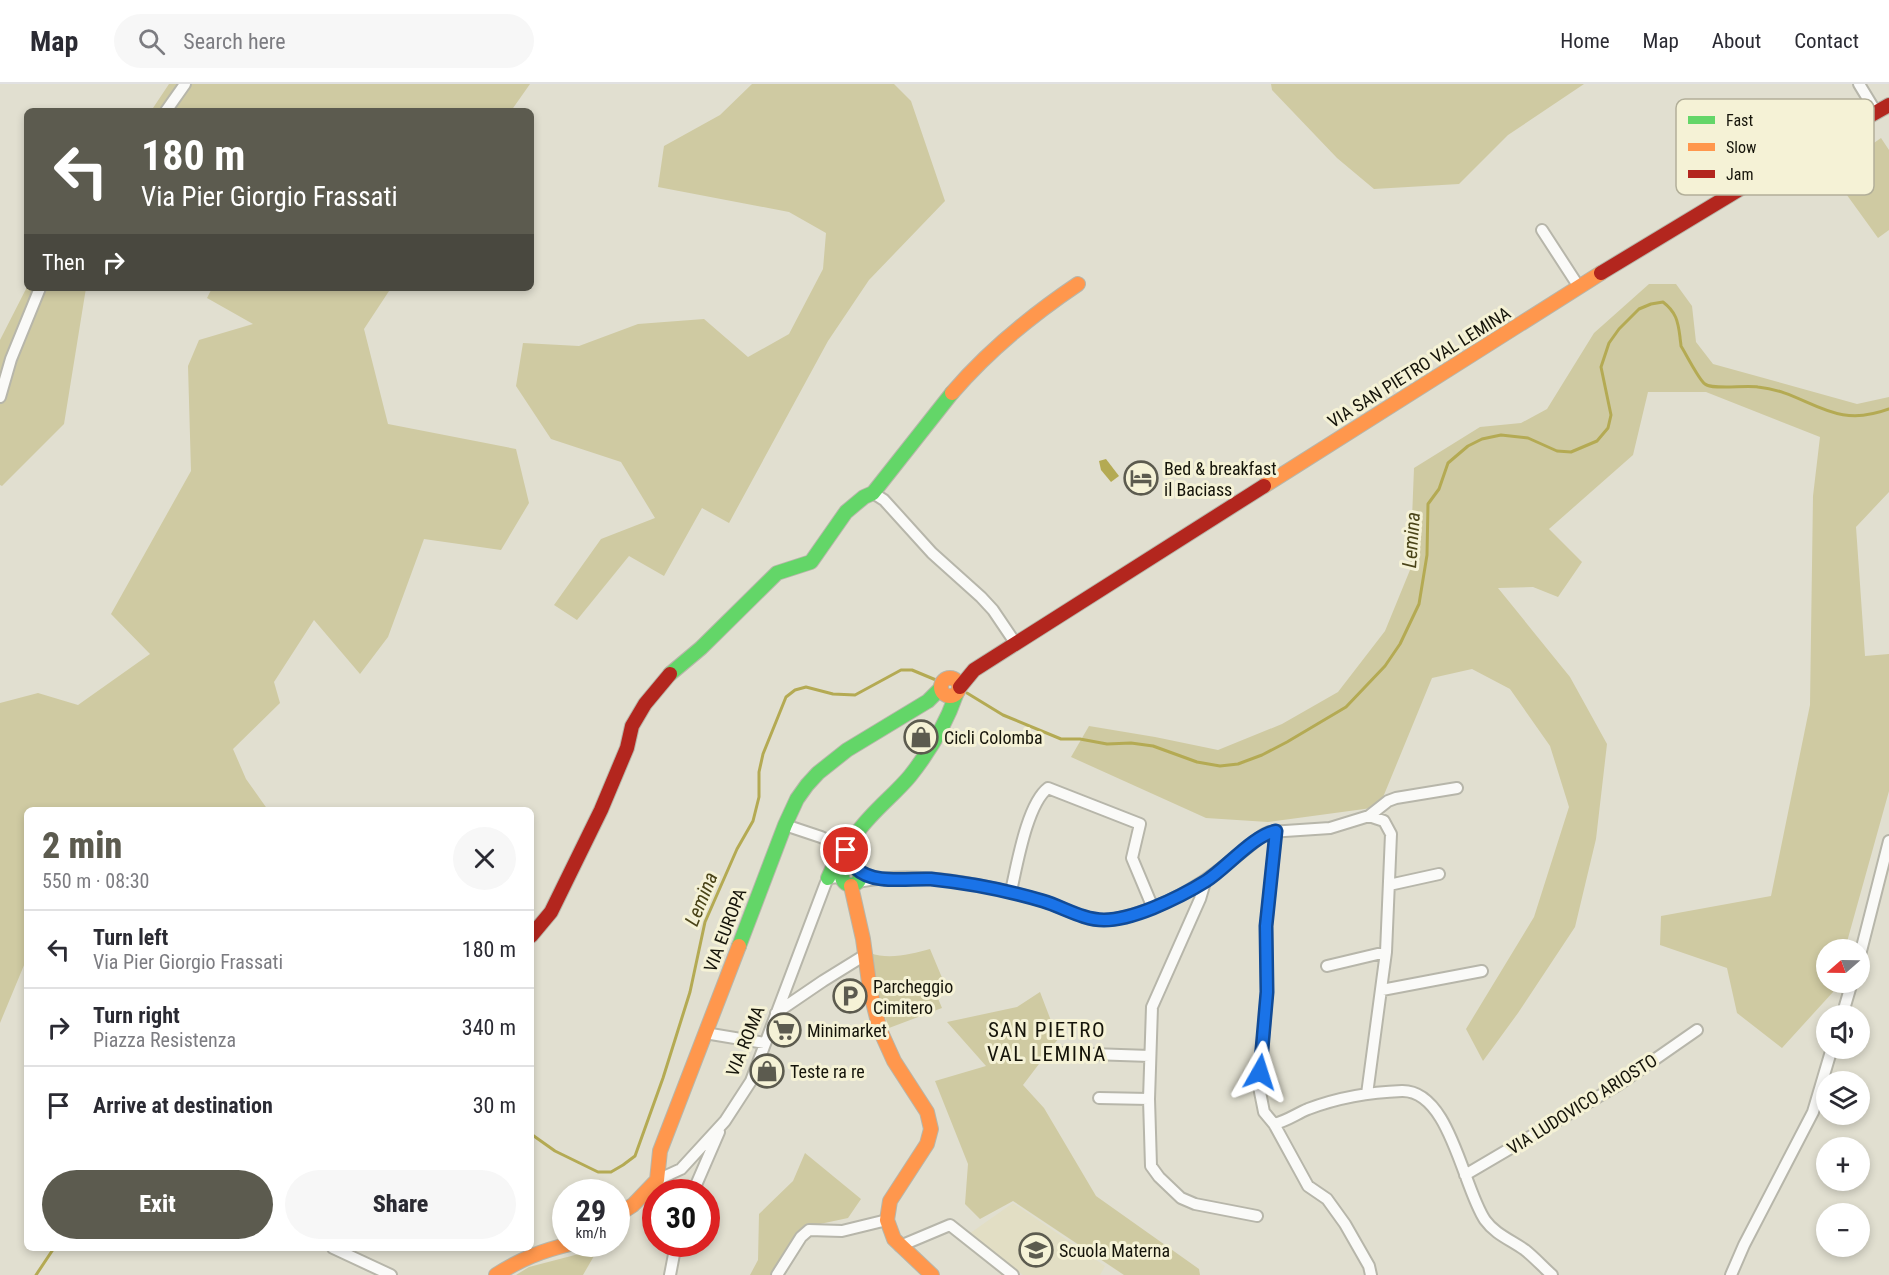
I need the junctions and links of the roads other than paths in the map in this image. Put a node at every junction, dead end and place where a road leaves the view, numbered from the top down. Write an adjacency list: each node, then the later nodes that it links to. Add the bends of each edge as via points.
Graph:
1 (185, 84): 5 (street)
2 (1859, 84): 3 (street)
3 (1868, 99)
4 (1889, 105): 7 (street, VIA SAN PIETRO VAL LEMINA)
5 (168, 108)
6 (1874, 109): 7 (street)
7 (1876, 112)
8 (1730, 195): 11 (street, VIA SAN PIETRO VAL LEMINA)
9 (1542, 230): 11 (street)
10 (1078, 284): 14 (street, via 1037,312 952,391)
11 (1579, 287): 15 (street, VIA SAN PIETRO VAL LEMINA)
12 (39, 291): 13 (street)
13 (0, 397)
14 (873, 493): 15 (street, via 981,597); 29 (street, via 852,506 811,562 777,573 669,675 645,704 632,726 601,810 551,912)
15 (1016, 644): 16 (street, VIA SAN PIETRO VAL LEMINA, via 975,670)
16 (950, 693): 19 (street, VIA EUROPA, via 928,701 819,773 798,798); 21 (street, via 934,741 920,764)
17 (1457, 788): 18 (street, via 1396,798)
18 (1369, 816): 20 (street, via 1330,828); 26 (street, via 1384,821 1391,834)
19 (785, 825): 21 (street, via 821,837); 38 (street, VIA EUROPA)
20 (1276, 831): 25 (street, via 1263,835); 47 (street, via 1266,926 1267,992 1259,1087 1264,1112)
21 (853, 840): 24 (street); 24 (street, via 837,858)
22 (1889, 841): 30 (street)
23 (1440, 874): 26 (street)
24 (845, 877): 27 (street, via 948,881); 32 (street); 36 (street, VIA ROMA)
25 (1204, 882): 28 (street); 41 (street, via 1152,1007)
26 (1389, 885): 31 (street)
27 (1011, 891): 28 (street, via 1104,920); 28 (street, via 1025,832 1042,793 1048,788 1140,824 1132,858)
28 (1153, 908)
29 (534, 932)
30 (1864, 939)
31 (1386, 952): 33 (street); 35 (street)
32 (865, 955): 36 (street); 55 (street, via 884,1041 927,1112 931,1129 927,1144 890,1201)
33 (1327, 966)
34 (1482, 971): 35 (street)
35 (1382, 990): 43 (street)
36 (776, 1013): 39 (street, VIA ROMA)
37 (1697, 1030): 48 (street, VIA LUDOVICO ARIOSTO, via 1618,1085)
38 (705, 1033): 39 (street); 49 (street, VIA EUROPA, via 660,1151)
39 (765, 1043): 46 (street, VIA ROMA, via 752,1081)
40 (1062, 1053): 41 (street)
41 (1150, 1056): 45 (street)
42 (1829, 1059): 68 (street, via 1813,1112)
43 (1367, 1094): 47 (street, via 1315,1107); 48 (street, via 1405,1091 1429,1102 1452,1140)
44 (1099, 1098): 45 (street)
45 (1149, 1099): 54 (street, via 1151,1166 1159,1177 1181,1198 1194,1204)
46 (725, 1121): 50 (street, VIA ROMA, via 681,1169); 51 (street)
47 (1274, 1124): 66 (street, via 1308,1186 1327,1199 1345,1224)
48 (1465, 1175): 67 (street, via 1485,1220 1496,1233 1526,1251)
49 (657, 1179)
50 (659, 1179)
51 (698, 1179)
52 (642, 1196): 53 (street)
53 (630, 1207)
54 (1257, 1216)
55 (887, 1220): 56 (street); 63 (street, via 842,1232 809,1230)
56 (900, 1246): 64 (street); 65 (street, via 950,1225)
57 (552, 1248): 61 (street, via 520,1260)
58 (340, 1251): 60 (street)
59 (673, 1257): 62 (street)
60 (392, 1275)
61 (496, 1275)
62 (670, 1275)
63 (777, 1275)
64 (932, 1275)
65 (1013, 1275)
66 (1371, 1275)
67 (1552, 1275)
68 (1731, 1275)

